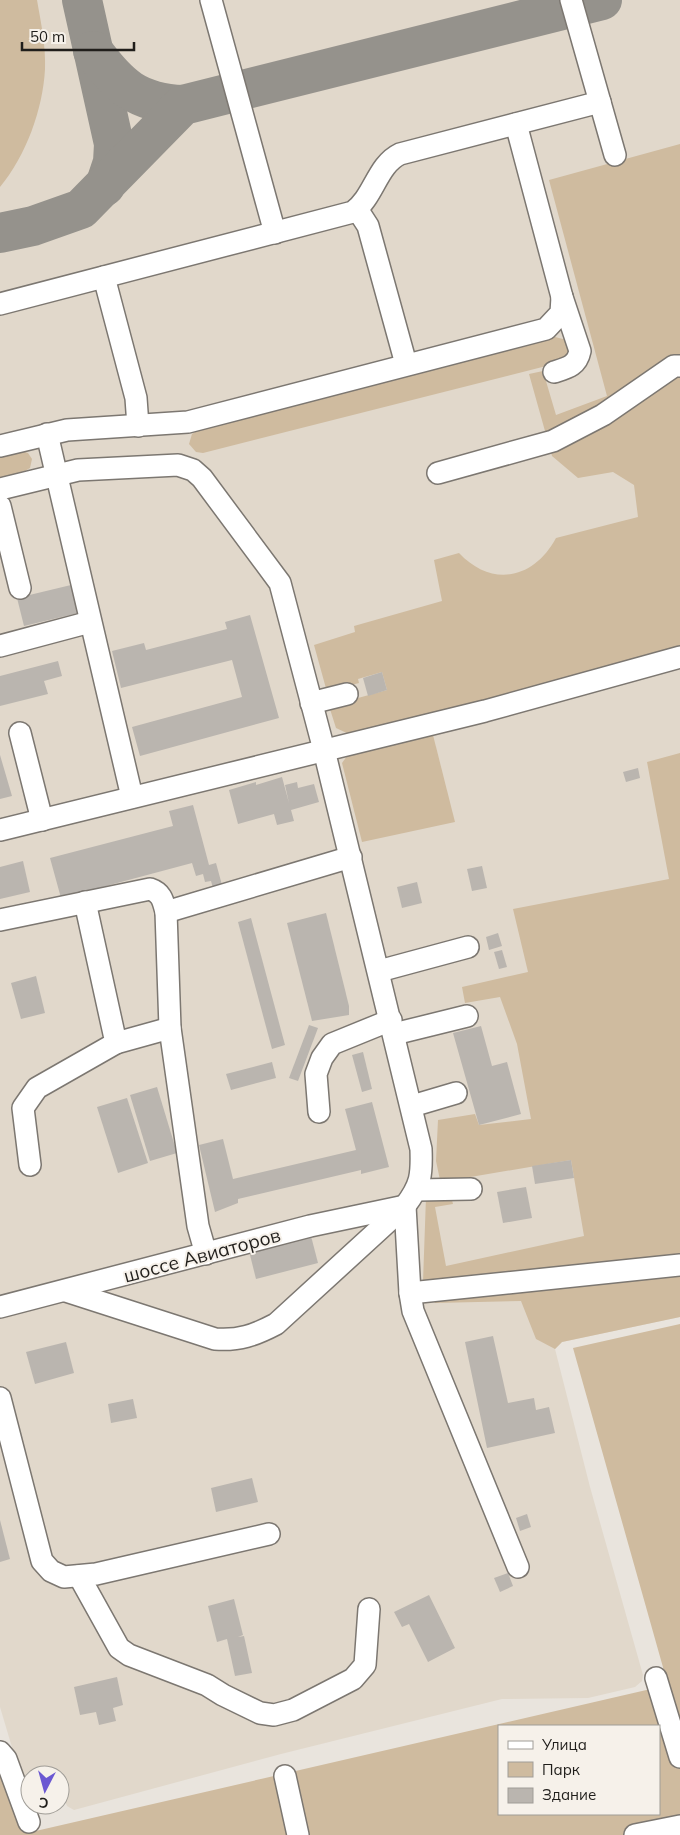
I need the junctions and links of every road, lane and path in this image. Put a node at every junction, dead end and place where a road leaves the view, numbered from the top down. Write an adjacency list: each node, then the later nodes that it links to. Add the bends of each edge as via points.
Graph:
1 (211, 0): 7 (lane)
2 (571, 0): 3 (lane)
3 (600, 102): 4 (lane); 5 (lane)
4 (516, 124): 6 (lane, via 392,158 365,202); 9 (lane)
5 (615, 155)
6 (357, 209): 7 (lane); 12 (lane, via 368,226)
7 (275, 233): 8 (lane)
8 (104, 277): 10 (lane); 14 (lane, via 136,398)
9 (562, 297): 12 (lane, via 561,313 546,329); 13 (lane, via 580,351 573,366)
10 (0, 304)
11 (678, 361): 17 (lane, via 603,415 552,441)
12 (406, 364): 14 (lane, via 188,422)
13 (554, 372)
14 (138, 426): 15 (lane)
15 (46, 434): 16 (lane); 18 (lane)
16 (0, 446)
17 (438, 473)
18 (56, 475): 19 (lane); 22 (lane); 26 (lane, via 78,470 178,465 198,473 278,578)
19 (0, 489)
20 (0, 506): 21 (lane)
21 (20, 588)
22 (90, 622): 23 (lane); 29 (lane)
23 (0, 646)
24 (680, 657): 28 (lane, via 485,711)
25 (347, 694): 26 (lane)
26 (312, 703): 28 (lane)
27 (20, 733): 30 (lane)
28 (324, 750): 29 (lane); 32 (lane)
29 (132, 797): 30 (lane)
30 (42, 820): 31 (lane)
31 (0, 830)
32 (351, 857): 34 (lane); 37 (lane)
33 (86, 902): 34 (lane, via 150,889 162,898); 35 (lane); 41 (lane)
34 (166, 912): 40 (lane)
35 (0, 920)
36 (468, 948): 37 (lane)
37 (379, 971): 39 (lane)
38 (467, 1016): 39 (lane)
39 (392, 1027): 43 (lane); 44 (lane, via 332,1044 316,1074)
40 (170, 1028): 41 (lane); 48 (lane, via 198,1226)
41 (116, 1043): 45 (lane, via 37,1088 28,1098 23,1108)
42 (456, 1093): 43 (lane)
43 (412, 1106): 47 (lane, via 421,1149 422,1173)
44 (319, 1112)
45 (30, 1165)
46 (471, 1189): 47 (lane, шоссе Авиаторов)
47 (411, 1198): 48 (lane, шоссе Авиаторов); 50 (lane, via 276,1324 254,1336 215,1339); 51 (lane)
48 (206, 1254): 50 (lane, шоссе Авиаторов)
49 (680, 1265): 51 (lane)
50 (66, 1291): 52 (lane, шоссе Авиаторов)
51 (410, 1294): 56 (lane, via 413,1311)
52 (0, 1307)
53 (0, 1398): 54 (lane)
54 (5, 1441): 57 (lane, via 42,1561 51,1571 64,1577)
55 (269, 1534): 57 (lane)
56 (518, 1567)
57 (79, 1576): 58 (lane, via 119,1648 129,1655 207,1685 260,1713 274,1715 293,1710 353,1679 365,1664)
58 (369, 1608)
59 (656, 1678): 61 (lane)
60 (0, 1752): 63 (lane, via 6,1759)
61 (680, 1757)
62 (285, 1776): 65 (lane)
63 (29, 1822)
64 (672, 1830): 66 (lane)
65 (298, 1835)
66 (635, 1835)

